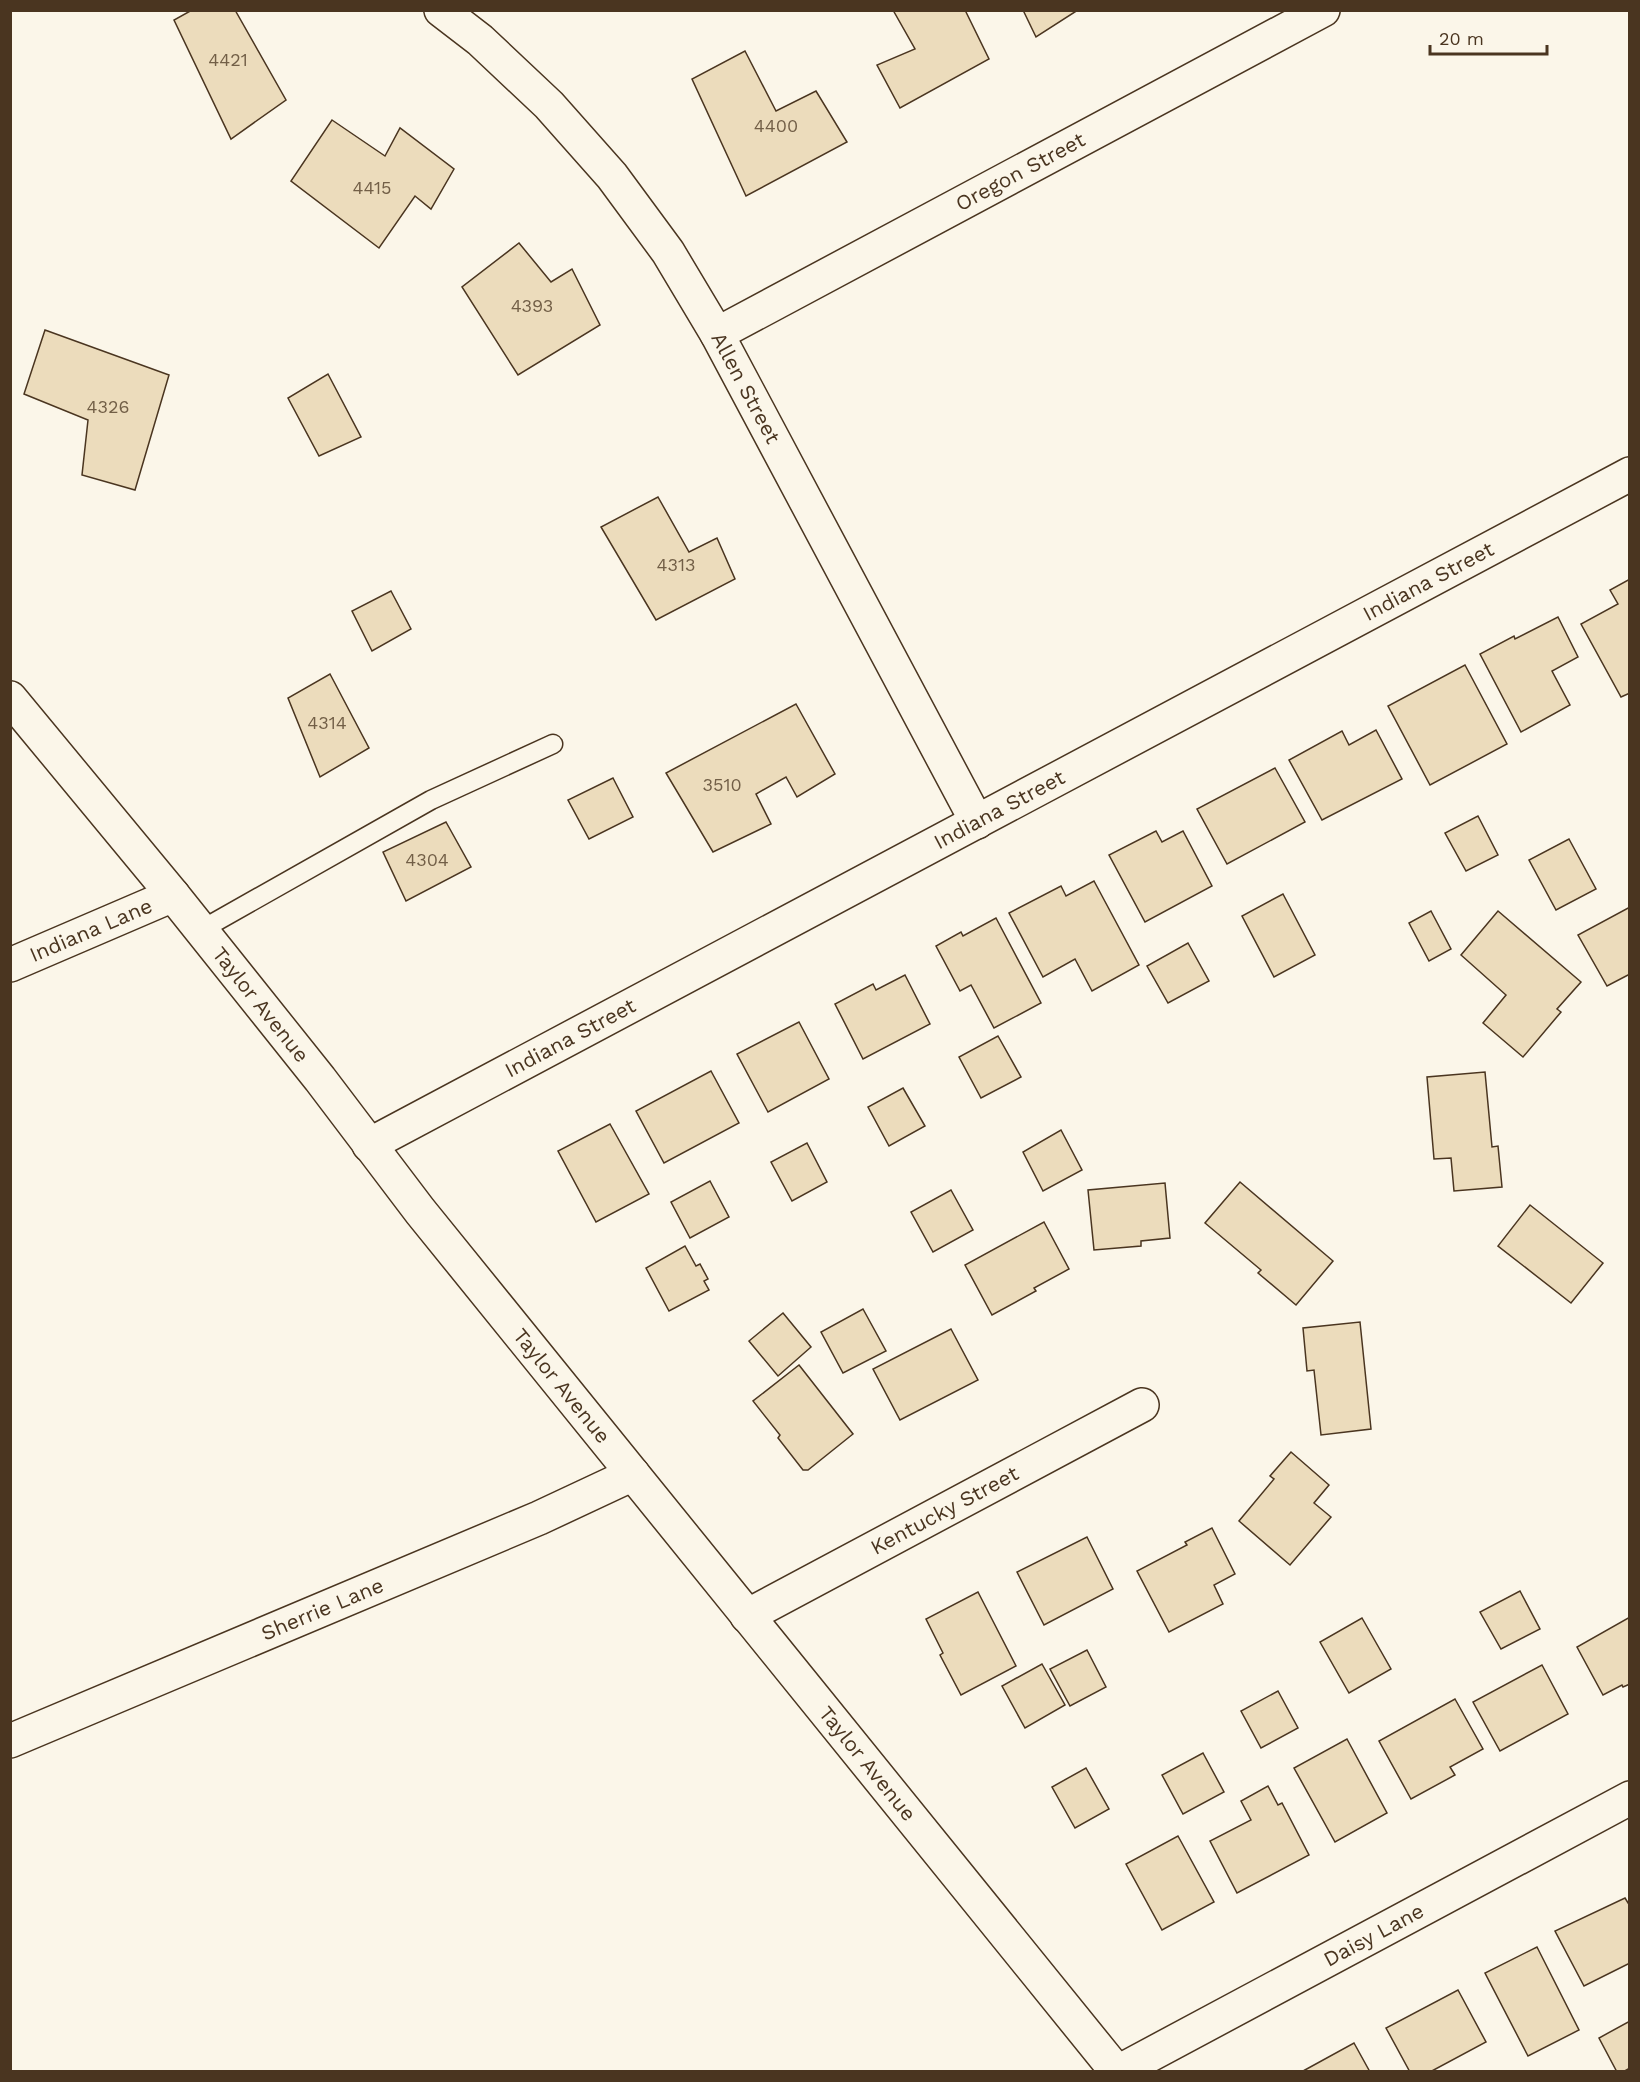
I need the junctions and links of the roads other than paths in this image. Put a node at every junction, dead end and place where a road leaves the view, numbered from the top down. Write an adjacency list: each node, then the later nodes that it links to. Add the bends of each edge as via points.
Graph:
1 (441, 10): 3 (street, Allen Street, via 480,40 549,105 612,176 668,252)
2 (1323, 10): 3 (street, Oregon Street)
3 (717, 334): 7 (street, Allen Street)
4 (1629, 474): 7 (street, Indiana Street)
5 (10, 698): 8 (street, Taylor Avenue)
6 (553, 744): 9 (lane, via 431,800)
7 (977, 822): 11 (street, Indiana Street)
8 (173, 895): 9 (street, Taylor Avenue); 10 (street, Indiana Lane)
9 (201, 930): 11 (street, Taylor Avenue)
10 (10, 964)
11 (369, 1145): 13 (street, Taylor Avenue)
12 (1142, 1405): 14 (street, Kentucky Street)
13 (633, 1474): 14 (street, Taylor Avenue); 15 (street, Sherrie Lane, via 539,1518)
14 (747, 1616): 17 (street, Taylor Avenue)
15 (10, 1741)
16 (1629, 1798): 17 (street, Daisy Lane)
17 (1117, 2072)

